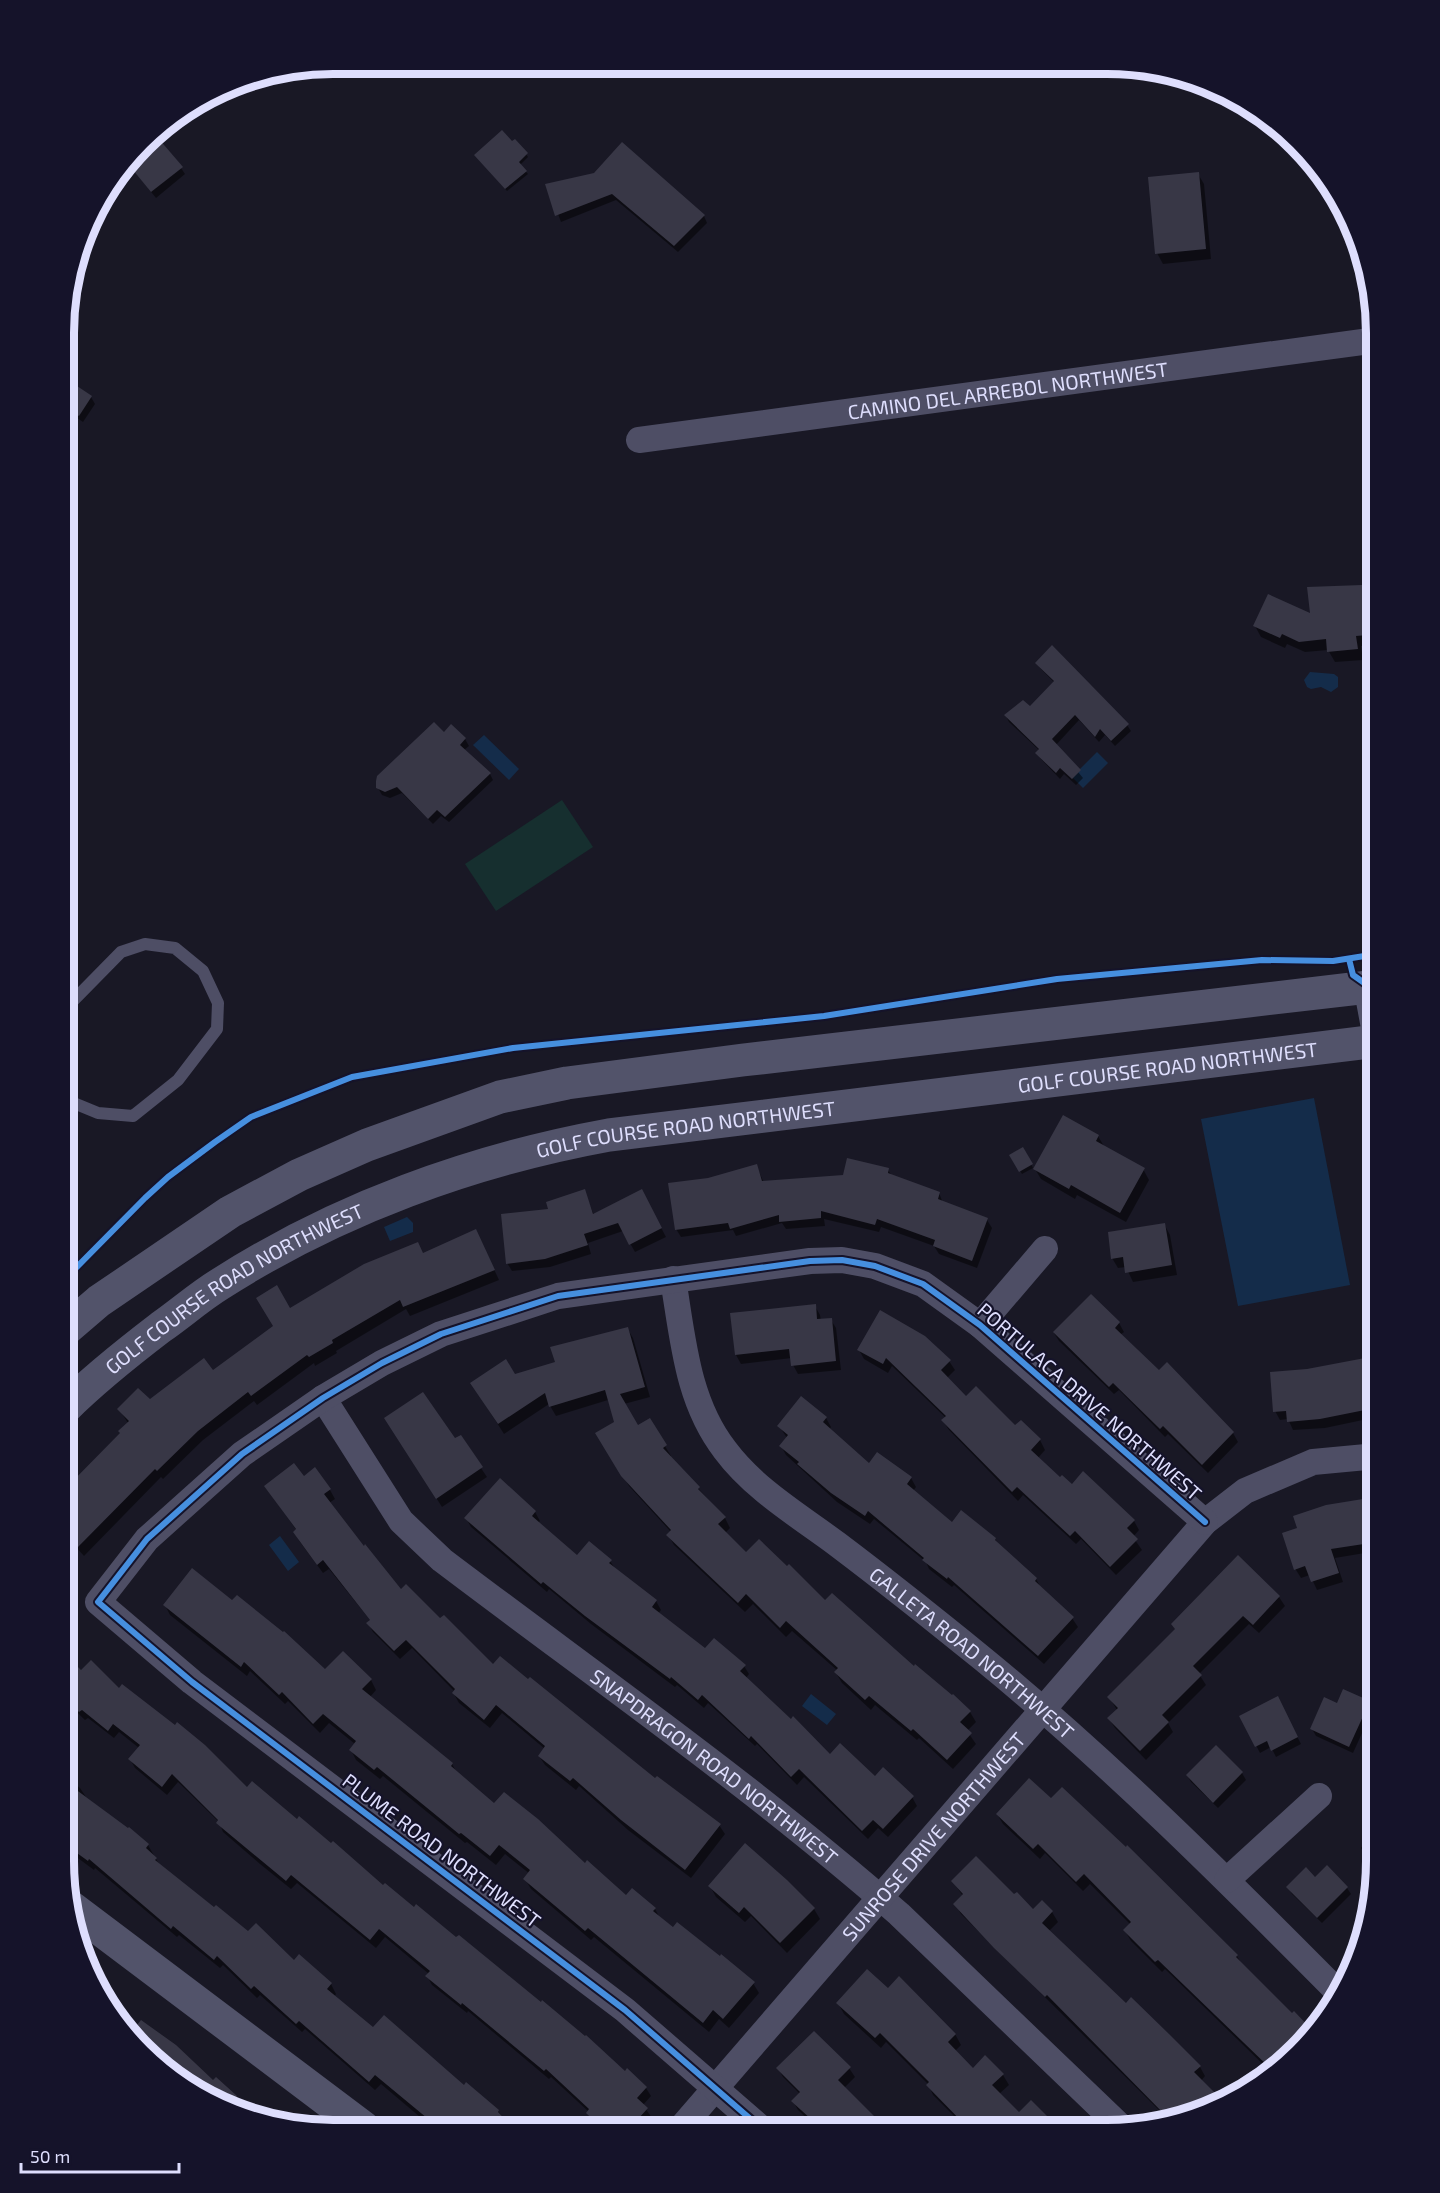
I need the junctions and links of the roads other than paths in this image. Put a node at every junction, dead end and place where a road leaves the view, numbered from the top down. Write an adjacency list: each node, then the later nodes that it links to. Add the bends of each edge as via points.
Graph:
1 (1366, 341): 2 (street, CAMINO DEL ARREBOL NORTHWEST)
2 (639, 440)
3 (1366, 988): 9 (main road, via 743,1060 567,1083 500,1097 367,1145 299,1175 230,1212 99,1301)
4 (74, 1000): 6 (lane, via 122,952 145,944 175,948 203,971 218,1003 217,1029 178,1080 133,1116 98,1113)
5 (1366, 1042): 12 (main road, GOLF COURSE ROAD NORTHWEST, via 609,1135 442,1176 341,1217 254,1263 120,1358)
6 (74, 1103)
7 (1045, 1249): 10 (street)
8 (673, 1279): 10 (street, PORTULACA DRIVE NORTHWEST, via 842,1260 874,1266 923,1284); 11 (street, PORTULACA DRIVE NORTHWEST, via 558,1296 452,1331 382,1363); 16 (street, GALLETA ROAD NORTHWEST, via 690,1381 705,1418 725,1450 754,1482 895,1587)
9 (74, 1322)
10 (980, 1325): 14 (street, PORTULACA DRIVE NORTHWEST)
11 (323, 1398): 15 (street, PORTULACA DRIVE NORTHWEST, via 242,1454 147,1539); 19 (street, SNAPDRAGON ROAD NORTHWEST, via 401,1521 442,1560 731,1778)
12 (74, 1400)
13 (1366, 1457): 14 (street, SUNROSE DRIVE NORTHWEST, via 1313,1462 1245,1491)
14 (1205, 1522): 16 (street, SUNROSE DRIVE NORTHWEST)
15 (98, 1602): 22 (street, PLUME ROAD NORTHWEST, via 192,1682 625,2010)
16 (1042, 1709): 18 (street, GALLETA ROAD NORTHWEST); 19 (street, SUNROSE DRIVE NORTHWEST)
17 (1319, 1796): 18 (street)
18 (1227, 1880): 21 (street, GALLETA ROAD NORTHWEST)
19 (879, 1897): 22 (street, SUNROSE DRIVE NORTHWEST); 26 (street, SNAPDRAGON ROAD NORTHWEST)
20 (78, 1913): 23 (main road)
21 (1334, 1987)
22 (716, 2087): 24 (street, SUNROSE DRIVE NORTHWEST); 25 (street, PLUME ROAD NORTHWEST)
23 (353, 2120)
24 (688, 2120)
25 (752, 2120)
26 (1113, 2120)

